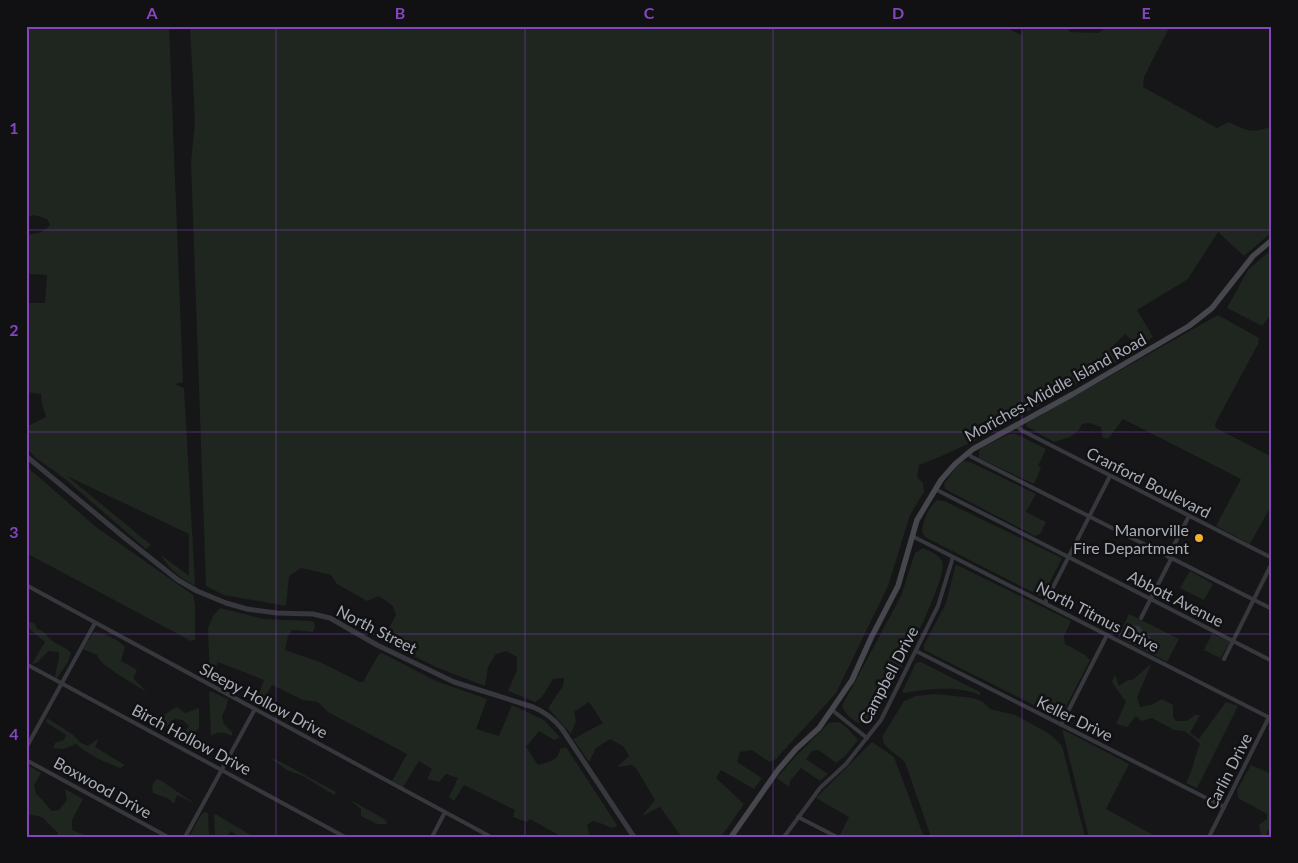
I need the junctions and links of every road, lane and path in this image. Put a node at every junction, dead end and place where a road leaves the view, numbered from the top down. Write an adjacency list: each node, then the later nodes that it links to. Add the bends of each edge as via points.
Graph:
1 (1272, 240): 2 (main road, Moriches-Middle Island Road, via 1253,256 1212,308 1189,326)
2 (1016, 426): 3 (main road, Moriches-Middle Island Road); 5 (street, Cranford Boulevard)
3 (966, 453): 6 (main road, Moriches-Middle Island Road); 8 (street)
4 (26, 456): 45 (street, North Street, via 173,576 197,591 236,607 330,618 454,682 545,713 562,729)
5 (1110, 476): 7 (street, Cranford Boulevard); 8 (street)
6 (935, 489): 9 (main road, Moriches-Middle Island Road, via 917,520); 11 (street, Abbott Avenue)
7 (1189, 516): 12 (street); 13 (street, Cranford Boulevard)
8 (1090, 517): 11 (street); 12 (street)
9 (912, 536): 10 (street, North Titmus Drive); 30 (main road, Moriches-Middle Island Road, via 902,574 890,602 852,680)
10 (953, 557): 18 (street, North Titmus Drive); 24 (street, Campbell Drive, via 941,599)
11 (1069, 557): 16 (street, Abbott Avenue); 18 (street)
12 (1169, 558): 16 (street); 17 (street)
13 (1272, 558)
14 (1272, 563): 17 (street)
15 (26, 585): 21 (street, Sleepy Hollow Drive)
16 (1150, 599): 20 (street); 23 (street, Abbott Avenue)
17 (1253, 600): 19 (street); 23 (street)
18 (1045, 603): 22 (street, North Titmus Drive)
19 (1272, 610)
20 (1141, 618)
21 (95, 623): 28 (street); 29 (street, Sleepy Hollow Drive)
22 (1108, 635): 31 (street, North Titmus Drive); 32 (street)
23 (1233, 641): 25 (street); 26 (street, Abbott Avenue)
24 (916, 651): 32 (street, Keller Drive); 33 (street, Campbell Drive, via 881,720)
25 (1224, 659)
26 (1272, 661)
27 (26, 664): 28 (street, Birch Hollow Drive)
28 (61, 683): 34 (street); 36 (street, Birch Hollow Drive)
29 (255, 709): 36 (street); 38 (street, Sleepy Hollow Drive)
30 (832, 710): 33 (street); 46 (main road, Moriches-Middle Island Road, via 778,770)
31 (1270, 718): 37 (street, Carlin Drive)
32 (1062, 725): 37 (street, Keller Drive)
33 (867, 738): 39 (street, Campbell Drive, via 846,764 820,788)
34 (26, 748)
35 (26, 760): 40 (street, Boxwood Drive)
36 (221, 769): 41 (street); 42 (street, Birch Hollow Drive)
37 (1224, 807): 49 (street, Carlin Drive)
38 (445, 812): 43 (street); 44 (street, Sleepy Hollow Drive)
39 (798, 817): 47 (street, Campbell Drive); 48 (street)
40 (168, 837)
41 (185, 837)
42 (345, 837)
43 (432, 837)
44 (490, 837)
45 (634, 837)
46 (731, 837)
47 (784, 837)
48 (837, 837)
49 (1209, 837)

